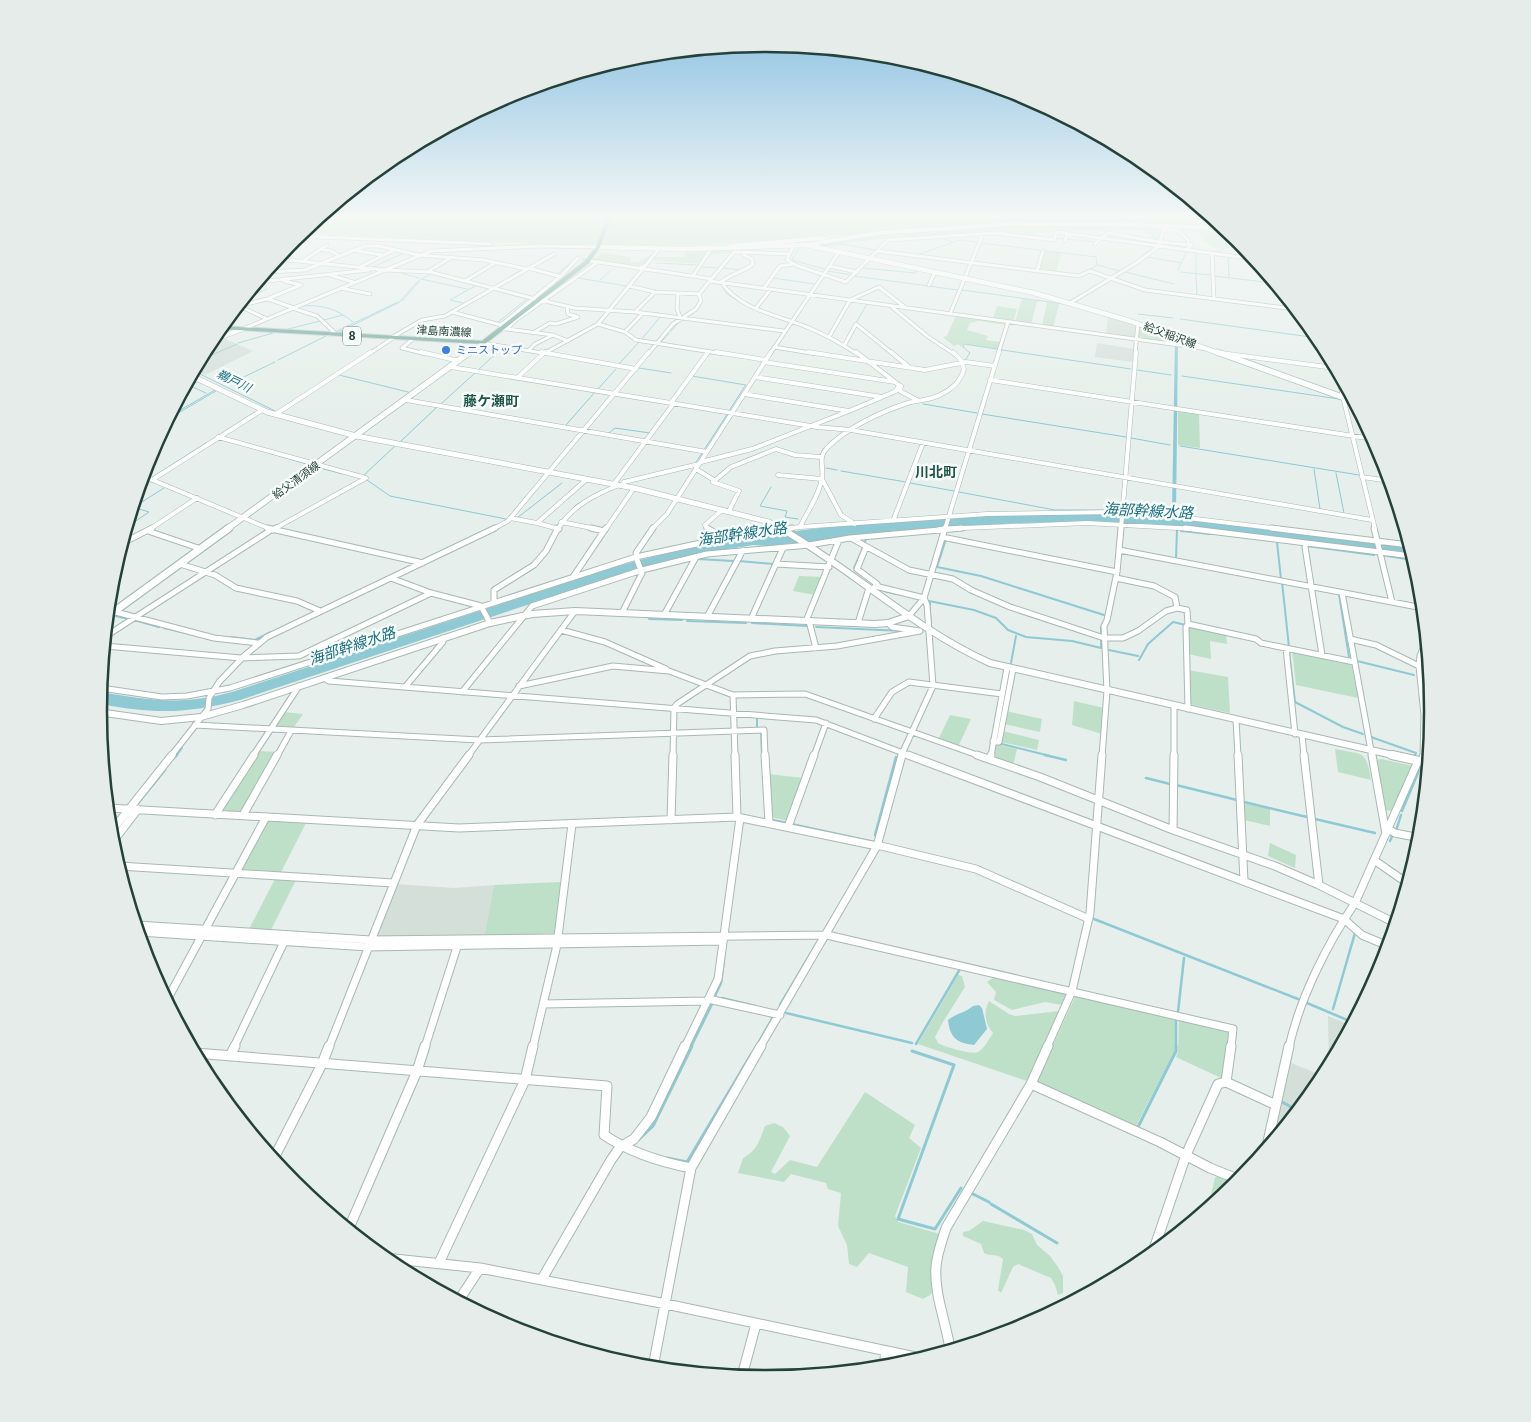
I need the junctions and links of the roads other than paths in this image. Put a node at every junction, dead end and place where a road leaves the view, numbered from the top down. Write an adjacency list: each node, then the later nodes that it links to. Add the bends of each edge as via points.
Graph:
1 (289, 282): 31 (street, via 301,285)
2 (353, 282): 20 (street)
3 (471, 282): 21 (street)
4 (503, 282): 21 (street)
5 (551, 282): 29 (street)
6 (561, 282): 54 (main road, 津島南濃線)
7 (568, 282): 32 (street)
8 (632, 282): 19 (street)
9 (709, 282): 27 (street)
10 (721, 282): 40 (street, via 730,294)
11 (724, 282): 22 (street)
12 (768, 282): 22 (street)
13 (817, 282): 28 (street)
14 (963, 282): 47 (street)
15 (986, 282): 34 (main road, 給父稲沢線)
16 (1104, 282): 34 (street)
17 (1121, 282): 30 (street, via 1145,290)
18 (1213, 282): 30 (street)
19 (629, 286): 24 (street); 43 (street)
20 (340, 288): 25 (street); 39 (street)
21 (493, 288): 29 (street); 44 (street)
22 (764, 288): 23 (street)
23 (771, 289): 28 (street); 40 (street)
24 (655, 292): 26 (street); 45 (street)
25 (370, 294)
26 (678, 294): 27 (street); 48 (street, via 677,309)
27 (699, 294): 48 (street, via 699,305)
28 (809, 294): 33 (street); 50 (street)
29 (533, 298): 54 (street)
30 (1214, 298): 42 (street)
31 (267, 299): 35 (street); 39 (street)
32 (542, 300): 37 (street); 56 (street)
33 (850, 300): 36 (street); 41 (street, via 879,288); 64 (street)
34 (1070, 303): 52 (main road, 給父稲沢線)
35 (248, 304)
36 (890, 306): 41 (street); 82 (street)
37 (567, 307): 43 (street); 59 (street, via 568,314 578,317 550,323)
38 (244, 308): 49 (street)
39 (293, 308): 49 (street); 61 (street, via 317,316 334,332)
40 (756, 308): 50 (street)
41 (907, 308): 47 (street)
42 (1286, 308)
43 (611, 309): 45 (street); 53 (street)
44 (452, 312): 54 (street); 65 (street, via 422,320)
45 (634, 312): 46 (street)
46 (643, 312): 48 (street); 60 (street)
47 (950, 314): 51 (street)
48 (682, 317): 58 (street); 69 (street)
49 (267, 319): 57 (street)
50 (792, 320): 58 (street); 64 (street)
51 (1008, 322): 67 (street); 83 (street)
52 (1138, 323): 67 (street); 74 (main road, 給父稲沢線)
53 (598, 324): 60 (street); 68 (street)
54 (500, 326): 56 (street); 70 (main road, 津島南濃線)
55 (230, 328): 57 (main road, 津島南濃線 / 8)
56 (507, 328): 59 (street)
57 (243, 329): 61 (main road, 津島南濃線 / 8); 63 (main road)
58 (784, 331): 72 (street)
59 (533, 332): 62 (street)
60 (625, 332): 69 (street, via 636,340)
61 (329, 334): 65 (main road, 津島南濃線 / 8)
62 (553, 335): 68 (street); 73 (street)
63 (224, 336)
64 (829, 337): 71 (street)
65 (391, 338): 66 (main road, 津島南濃線 / 8); 104 (street)
66 (413, 339): 70 (main road, 津島南濃線 / 8); 78 (street, via 402,348)
67 (1136, 340): 74 (street); 99 (street)
68 (568, 341): 76 (street)
69 (658, 343): 75 (street); 87 (street)
70 (483, 344): 73 (street); 78 (main road, 給父清須線)
71 (844, 346): 80 (street); 85 (street, via 856,324)
72 (774, 348): 79 (street); 80 (street)
73 (529, 350): 76 (street)
74 (1209, 350): 77 (main road, 給父稲沢線)
75 (709, 351): 79 (street); 100 (street)
76 (546, 352): 87 (street); 89 (street)
77 (1219, 353): 86 (street); 96 (main road, 給父稲沢線)
78 (459, 361): 84 (main road, 給父清須線)
79 (765, 361): 88 (street); 92 (street)
80 (868, 361): 81 (street); 92 (street)
81 (874, 362): 85 (street); 98 (street, via 901,384 900,392)
82 (963, 363): 83 (street); 85 (street, via 925,370); 98 (street, via 964,372 953,386 941,395)
83 (995, 366): 91 (street)
84 (452, 367): 89 (street); 97 (main road, 給父清須線)
85 (909, 367)
86 (1327, 367)
87 (636, 369): 93 (street)
88 (755, 377): 94 (street); 95 (street)
89 (517, 378): 93 (street)
90 (198, 379): 101 (street)
91 (990, 380): 99 (street); 116 (street)
92 (895, 382): 95 (street, via 899,385 896,391)
93 (615, 394): 100 (street); 107 (street)
94 (744, 394): 102 (street); 103 (street)
95 (882, 397): 102 (street)
96 (1344, 398): 109 (street)
97 (406, 400): 107 (street); 108 (main road, 給父清須線)
98 (917, 400): 106 (street)
99 (1132, 402): 109 (street); 123 (street)
100 (672, 403): 103 (street); 112 (street)
101 (262, 410): 104 (street); 110 (street)
102 (849, 411): 105 (street)
103 (732, 413): 105 (street); 117 (street)
104 (275, 414): 108 (street)
105 (815, 426): 106 (street); 114 (street); 119 (street)
106 (851, 430): 113 (street); 118 (street, via 827,448)
107 (584, 431): 112 (street); 121 (street)
108 (356, 436): 120 (main road, 給父清須線); 121 (street)
109 (1352, 436): 111 (street); 124 (street)
110 (218, 437): 120 (street); 127 (street)
111 (1364, 438)
112 (646, 441): 117 (street); 130 (street)
113 (923, 443): 116 (street); 141 (street)
114 (768, 446): 115 (street); 119 (street)
115 (776, 449): 118 (street); 128 (street, via 731,467)
116 (968, 450): 123 (street); 137 (street)
117 (707, 452): 119 (street)
118 (821, 457): 126 (street)
119 (698, 465): 128 (street); 130 (street); 133 (street)
120 (314, 467): 138 (main road, 給父清須線); 150 (street, via 362,480)
121 (549, 472): 125 (street); 139 (street)
122 (778, 475): 126 (street)
123 (1125, 477): 136 (street); 140 (street)
124 (1362, 477): 129 (street); 140 (street)
125 (587, 479): 130 (street); 143 (street)
126 (822, 479): 144 (street, via 841,515); 146 (street)
127 (152, 480): 132 (street)
128 (714, 480): 135 (street, via 739,491)
129 (1382, 480)
130 (619, 485): 131 (street); 142 (street, via 592,497)
131 (634, 488): 133 (street); 152 (street)
132 (197, 498): 138 (street); 151 (street)
133 (676, 500): 134 (street); 172 (street, via 637,551)
134 (722, 510): 135 (street); 154 (street, via 705,525)
135 (729, 512): 149 (street)
136 (1123, 513): 137 (street, via 1046,512); 145 (street); 158 (street, via 1180,516)
137 (948, 517): 141 (street); 147 (street)
138 (244, 518): 150 (street); 165 (main road, 給父清須線)
139 (510, 518): 143 (street); 173 (street, via 502,525)
140 (1372, 520): 158 (street)
141 (893, 521): 144 (street)
142 (561, 522): 148 (street); 152 (street)
143 (537, 523): 148 (street)
144 (855, 524): 146 (street)
145 (1121, 525): 147 (street); 167 (street); 168 (street, via 1192,529)
146 (800, 527): 149 (street)
147 (944, 528): 153 (street); 155 (street)
148 (559, 529): 189 (street, via 538,561 494,590)
149 (785, 529): 154 (street); 160 (street)
150 (272, 530): 173 (street); 178 (street)
151 (148, 531): 156 (street); 165 (street)
152 (604, 531): 181 (street)
153 (942, 537): 179 (street); 180 (street)
154 (724, 538): 159 (street)
155 (850, 538): 157 (street); 163 (street)
156 (129, 540)
157 (840, 540): 160 (street); 176 (street)
158 (1376, 541): 161 (street); 168 (street)
159 (703, 543): 169 (street); 172 (street)
160 (808, 544): 164 (street); 176 (street)
161 (1403, 544)
162 (1305, 546): 184 (street)
163 (866, 547): 180 (street, via 909,570); 188 (street, via 857,569 877,584 875,586)
164 (783, 548): 166 (street); 175 (street)
165 (201, 549): 174 (main road, 給父清須線)
166 (743, 550): 169 (street); 202 (street)
167 (1120, 550): 179 (street); 184 (street)
168 (1381, 552): 170 (street); 190 (street)
169 (707, 554): 171 (street)
170 (1405, 555)
171 (696, 557): 177 (street); 200 (street)
172 (636, 558): 177 (street); 181 (street)
173 (423, 562): 182 (street)
174 (180, 564): 178 (street); 192 (main road, 給父清須線)
175 (776, 564): 176 (street); 204 (street)
176 (830, 564): 185 (street); 206 (street)
177 (642, 569): 198 (street); 199 (street, via 532,606)
178 (206, 572): 195 (street, via 236,588 297,602); 203 (street)
179 (1117, 572): 183 (street)
180 (930, 575): 188 (street); 214 (street, via 953,579 1010,607)
181 (572, 577): 189 (street)
182 (391, 578): 187 (street); 195 (street)
183 (1116, 578): 194 (street, via 1165,590 1175,597); 214 (street)
184 (1311, 587): 186 (street); 221 (street)
185 (869, 588): 201 (street); 208 (street)
186 (1342, 592): 190 (street); 215 (street)
187 (431, 593): 193 (street); 222 (street, via 299,656)
188 (924, 598): 201 (street); 210 (street)
189 (494, 602): 193 (street)
190 (1392, 602): 191 (street)
191 (1415, 606)
192 (116, 608)
193 (482, 608): 205 (street); 236 (street)
194 (1177, 608): 209 (street, via 1187,610); 214 (street, via 1123,638)
195 (320, 611): 216 (street)
196 (575, 611): 198 (street); 199 (street); 211 (street)
197 (115, 612): 203 (street)
198 (622, 613): 200 (street)
199 (524, 614): 205 (street); 235 (street)
200 (664, 615): 202 (street)
201 (909, 616): 207 (street); 210 (street)
202 (707, 617): 204 (street)
203 (134, 618): 212 (street); 216 (street, via 214,638)
204 (751, 619): 206 (street)
205 (488, 621): 213 (street)
206 (808, 621): 208 (street); 218 (street)
207 (888, 623): 208 (street); 218 (street, via 892,627 920,631)
208 (858, 624)
209 (1188, 624): 219 (street); 242 (street)
210 (928, 628): 225 (street, via 970,654); 231 (street)
211 (561, 630): 226 (street, via 605,642); 230 (street)
212 (112, 632)
213 (443, 638): 227 (street); 232 (street)
214 (1104, 638): 234 (street)
215 (1350, 639): 223 (street); 224 (street, via 1376,645)
216 (258, 643): 222 (street)
217 (111, 646): 222 (street)
218 (816, 648): 228 (street, via 750,656)
219 (1286, 648): 221 (street); 256 (street)
220 (1421, 653): 224 (street)
221 (1322, 655): 223 (street)
222 (241, 658): 236 (street)
223 (1354, 662): 259 (street)
224 (1419, 666): 245 (street)
225 (1010, 668): 234 (street); 237 (street); 258 (street, via 999,742)
226 (670, 671): 228 (street); 230 (street, via 614,666)
227 (324, 678): 229 (street); 232 (street)
228 (706, 685): 238 (street); 241 (street)
229 (299, 686): 246 (street); 253 (street)
230 (519, 686): 239 (street)
231 (933, 686): 237 (street); 247 (street, via 908,682 897,686); 254 (street)
232 (405, 687): 235 (street)
233 (108, 689): 236 (street, via 162,697)
234 (1107, 691): 240 (street); 264 (street)
235 (462, 692): 239 (street)
236 (211, 694): 246 (street, via 208,709)
237 (1002, 694): 258 (street)
238 (733, 695): 244 (street); 247 (street, via 805,694)
239 (512, 696): 241 (street); 257 (street)
240 (1174, 706): 242 (street); 278 (street)
241 (674, 708): 244 (street); 255 (street)
242 (1188, 709): 248 (street)
243 (107, 713): 246 (street, via 161,721)
244 (732, 713): 249 (street); 252 (street)
245 (1424, 715)
246 (201, 717): 250 (street)
247 (874, 719): 254 (street)
248 (1236, 720): 256 (street); 283 (street)
249 (826, 723): 260 (street); 277 (street)
250 (195, 725): 253 (street); 266 (street)
251 (292, 730): 253 (street); 257 (street); 268 (street)
252 (733, 730): 255 (street); 270 (street); 272 (street, via 764,730)
253 (270, 731): 267 (street)
254 (911, 732): 260 (street); 261 (street)
255 (674, 734): 257 (street); 271 (street)
256 (1299, 734): 259 (street); 290 (street)
257 (479, 740): 275 (street)
258 (993, 741): 261 (street)
259 (1369, 751): 262 (street); 279 (street)
260 (902, 753): 276 (street); 282 (street)
261 (990, 759): 264 (street)
262 (1423, 762)
263 (1422, 764): 279 (street)
264 (1099, 801): 276 (street); 278 (street)
265 (115, 808): 266 (street)
266 (134, 809): 267 (street); 274 (street); 280 (street)
267 (215, 815): 268 (street)
268 (243, 816): 269 (street)
269 (266, 817): 275 (street); 286 (street)
270 (738, 817): 271 (street); 272 (street); 299 (street)
271 (671, 820): 273 (street)
272 (769, 823): 277 (street)
273 (572, 824): 275 (street, via 459,828); 300 (street)
274 (118, 825)
275 (417, 826): 288 (street)
276 (1097, 826): 289 (street); 292 (street)
277 (788, 827): 282 (street)
278 (1173, 830): 283 (street)
279 (1387, 831): 281 (street); 284 (street)
280 (119, 832)
281 (1411, 836)
282 (877, 846): 292 (street, via 976,869); 298 (street)
283 (1243, 854): 289 (street); 290 (street)
284 (1374, 860): 287 (street); 291 (street)
285 (126, 866): 286 (street)
286 (236, 873): 288 (street); 297 (street)
287 (1402, 880)
288 (393, 882): 303 (street)
289 (1244, 882): 293 (street)
290 (1319, 885): 291 (street)
291 (1355, 903): 293 (street); 294 (street)
292 (1089, 919): 305 (street)
293 (1344, 919): 302 (street, via 1362,935); 317 (street, via 1303,999)
294 (1390, 920)
295 (143, 926): 297 (street)
296 (145, 932): 297 (street)
297 (204, 933): 301 (street); 303 (street); 306 (street)
298 (827, 935): 299 (street); 305 (street); 309 (street)
299 (723, 938): 300 (street); 307 (street, via 718,979)
300 (558, 941): 303 (street, via 457,940); 304 (street); 308 (street)
301 (284, 942): 303 (street); 311 (street)
302 (1381, 943)
303 (369, 944): 304 (street); 312 (street)
304 (457, 946): 313 (street)
305 (1072, 991): 315 (street, via 1233,1029); 316 (street)
306 (171, 993)
307 (708, 1000): 308 (street); 309 (street); 319 (street, via 651,1117 634,1139)
308 (543, 1004): 314 (street)
309 (780, 1015): 322 (street)
310 (203, 1054): 311 (street)
311 (230, 1056): 312 (street)
312 (322, 1064): 313 (street); 320 (street)
313 (417, 1071): 314 (street); 324 (street)
314 (525, 1080): 319 (street, via 607,1086 604,1135); 327 (street)
315 (1226, 1082): 317 (street); 321 (street, via 1218,1084)
316 (1031, 1084): 321 (street); 333 (street, via 946,1228 936,1271)
317 (1276, 1105): 318 (street)
318 (1270, 1135)
319 (620, 1146): 322 (street, via 659,1162); 329 (street)
320 (275, 1151)
321 (1186, 1155): 323 (street); 325 (street)
322 (691, 1168): 331 (street)
323 (1231, 1177)
324 (351, 1222)
325 (1158, 1239)
326 (401, 1259): 327 (street)
327 (439, 1263): 328 (street)
328 (480, 1268): 329 (street); 330 (street)
329 (542, 1279): 331 (street)
330 (462, 1295)
331 (666, 1304): 332 (street); 337 (street)
332 (756, 1324): 334 (street); 338 (street)
333 (949, 1343)
334 (886, 1351): 335 (street); 336 (street)
335 (904, 1355)
336 (885, 1358)
337 (654, 1360)
338 (744, 1369)

